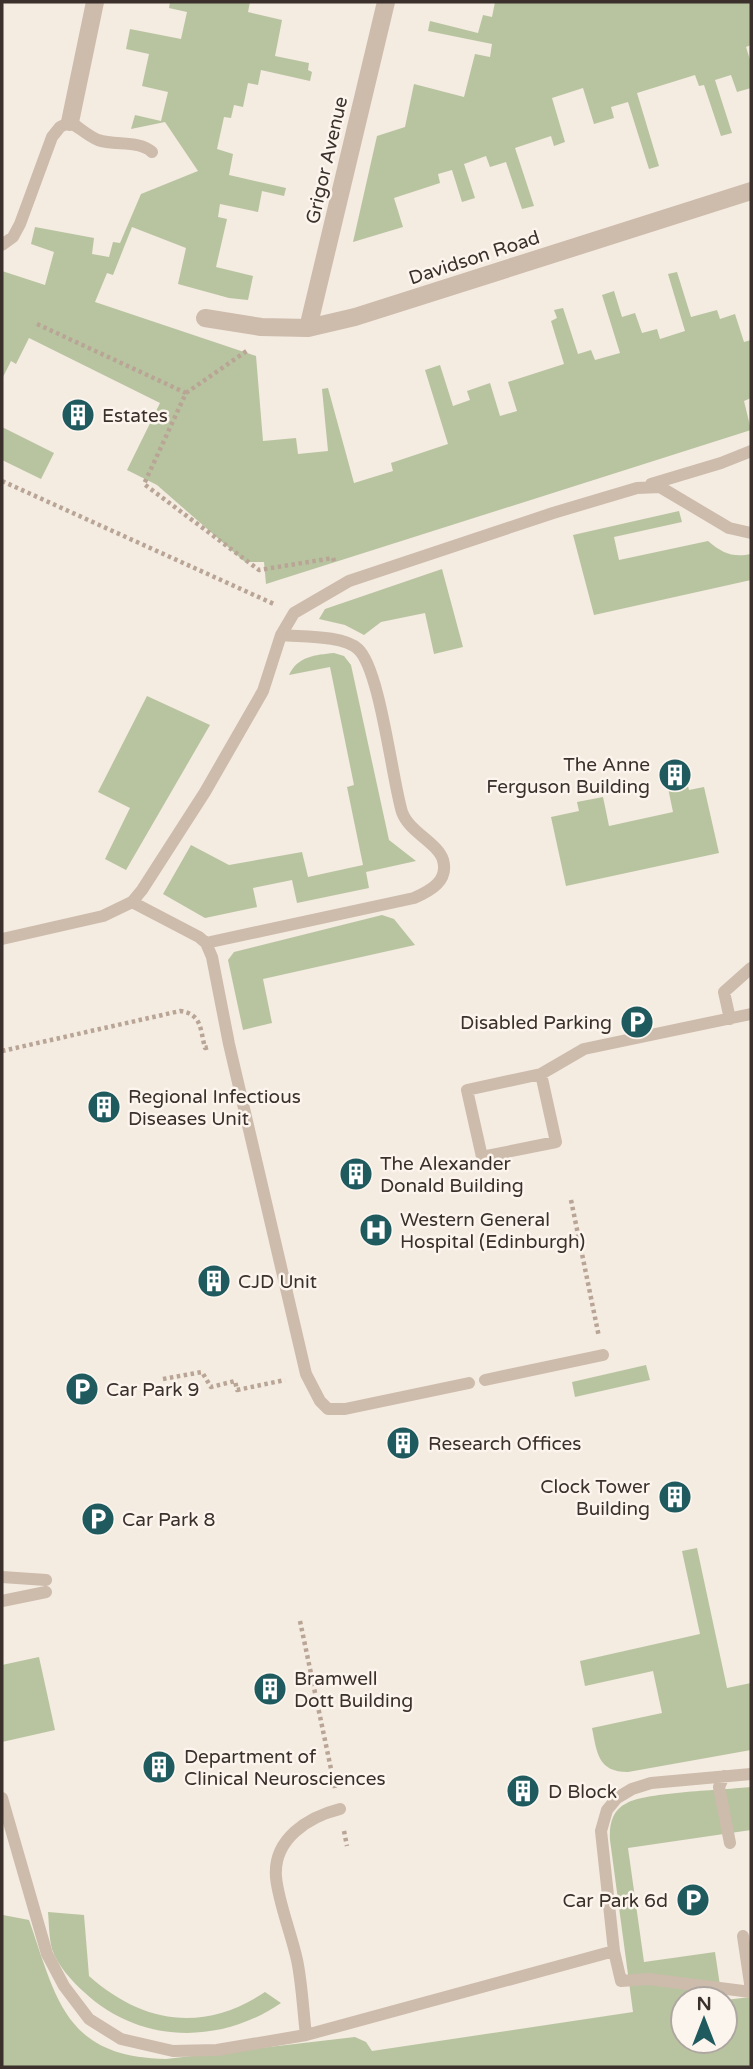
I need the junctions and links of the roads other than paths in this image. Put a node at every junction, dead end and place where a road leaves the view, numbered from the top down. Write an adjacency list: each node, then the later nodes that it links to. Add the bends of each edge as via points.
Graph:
1 (95, 2): 3 (street)
2 (386, 2): 8 (street, Grigor Avenue)
3 (70, 122): 4 (lane, via 100,141 147,147); 6 (lane, via 52,137 20,224)
4 (152, 152)
5 (751, 191): 8 (street, Davidson Road)
6 (2, 245)
7 (205, 318): 8 (street, Davidson Road, via 258,327)
8 (308, 328)
9 (751, 451): 10 (lane)
10 (637, 488): 11 (lane, via 660,487 729,528); 12 (lane, via 342,585 294,613)
11 (751, 533)
12 (281, 635): 13 (lane, via 263,691 205,792); 15 (lane, via 336,638 363,654 374,683 403,815 434,846 443,860 443,875 438,885 414,898)
13 (132, 902): 14 (lane, via 103,916); 15 (lane)
14 (2, 939)
15 (206, 943): 22 (lane, via 306,1374 320,1401 328,1409 345,1409)
16 (751, 968): 18 (lane, via 724,992)
17 (751, 1014): 18 (lane)
18 (730, 1018): 19 (lane, via 584,1049)
19 (541, 1074): 19 (lane, via 555,1142 482,1157 467,1090)
20 (603, 1355): 21 (lane)
21 (485, 1380)
22 (469, 1383)
23 (2, 1577): 24 (lane, via 46,1586)
24 (2, 1601)
25 (751, 1774): 26 (lane)
26 (724, 1776): 29 (lane, via 719,1787); 31 (lane, via 651,1783 617,1798 607,1810 601,1831)
27 (2, 1798): 33 (lane, via 47,1954 89,2019 121,2039 173,2051 217,2050)
28 (340, 1809): 33 (lane, via 297,1829 280,1855 276,1876 298,1963)
29 (730, 1843)
30 (743, 1936): 32 (lane)
31 (614, 1951): 32 (lane, via 621,1981 648,1979); 33 (lane)
32 (751, 1991)
33 (306, 2035)

